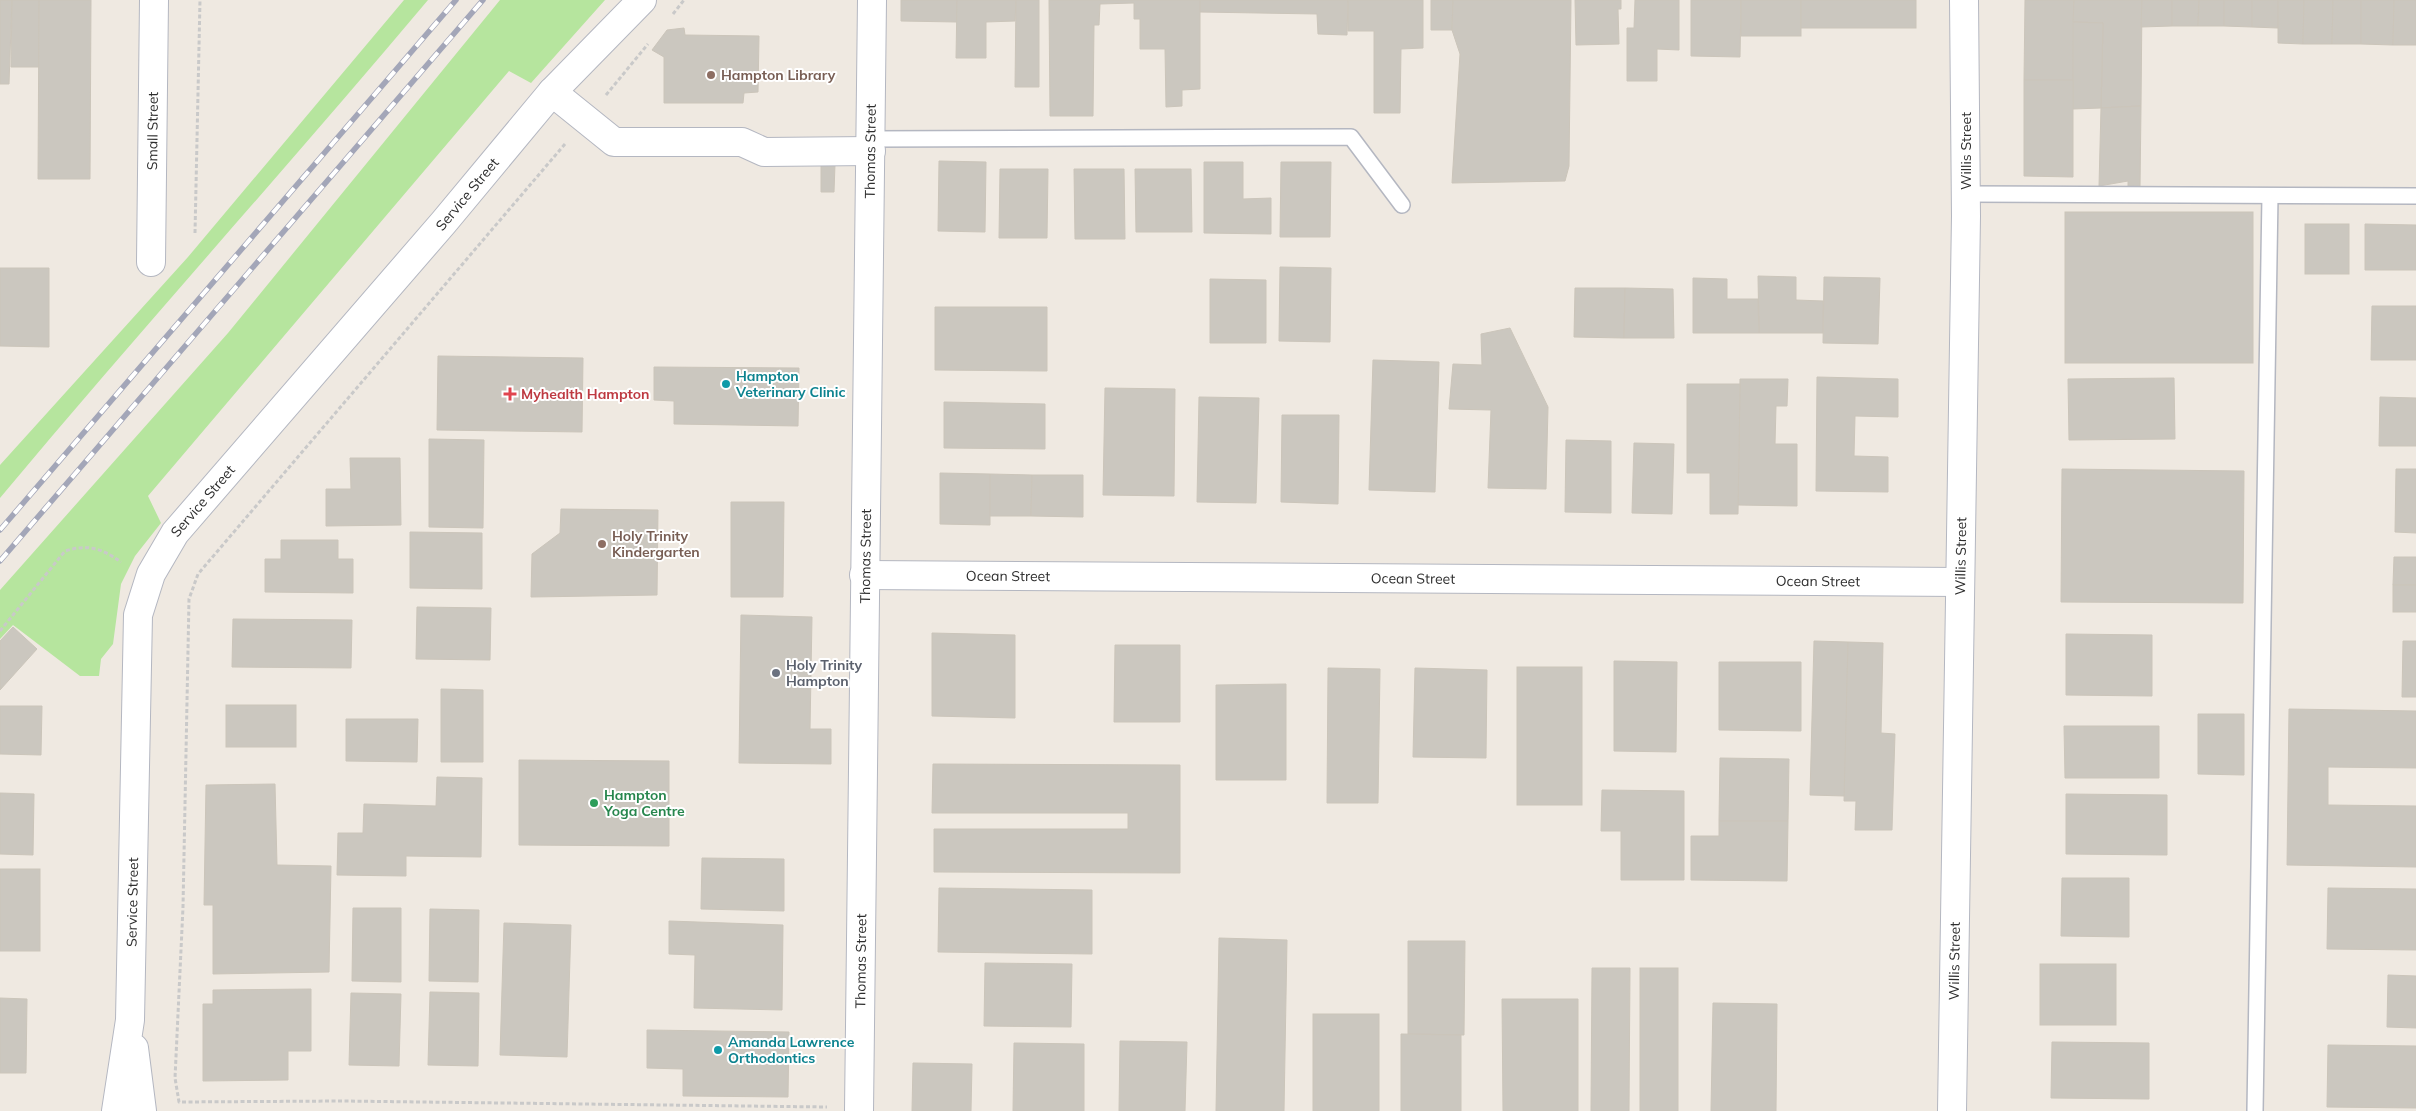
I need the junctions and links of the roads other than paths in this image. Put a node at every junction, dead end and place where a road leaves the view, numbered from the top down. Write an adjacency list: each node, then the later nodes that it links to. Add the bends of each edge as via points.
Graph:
1 (154, 0): 12 (street, Small Street)
2 (615, 0): 6 (street, Service Street)
3 (642, 0): 6 (street, Service Street)
4 (872, 0): 7 (street, Thomas Street)
5 (1964, 0): 8 (street, Willis Street)
6 (552, 92): 7 (street, via 614,142 742,142 764,152); 15 (street, Service Street, via 175,533 149,581 138,615)
7 (871, 145): 11 (lane, via 1352,136); 13 (street, Thomas Street)
8 (1966, 194): 9 (lane); 14 (street, Willis Street)
9 (2270, 196): 10 (lane); 20 (lane)
10 (2416, 196)
11 (1402, 205)
12 (151, 262)
13 (864, 575): 14 (street, Ocean Street); 18 (street, Thomas Street)
14 (1960, 582): 19 (street, Willis Street)
15 (130, 1020): 16 (street, Service Street); 17 (street, Service Street)
16 (116, 1111)
17 (142, 1111)
18 (859, 1111)
19 (1952, 1111)
20 (2255, 1111)

